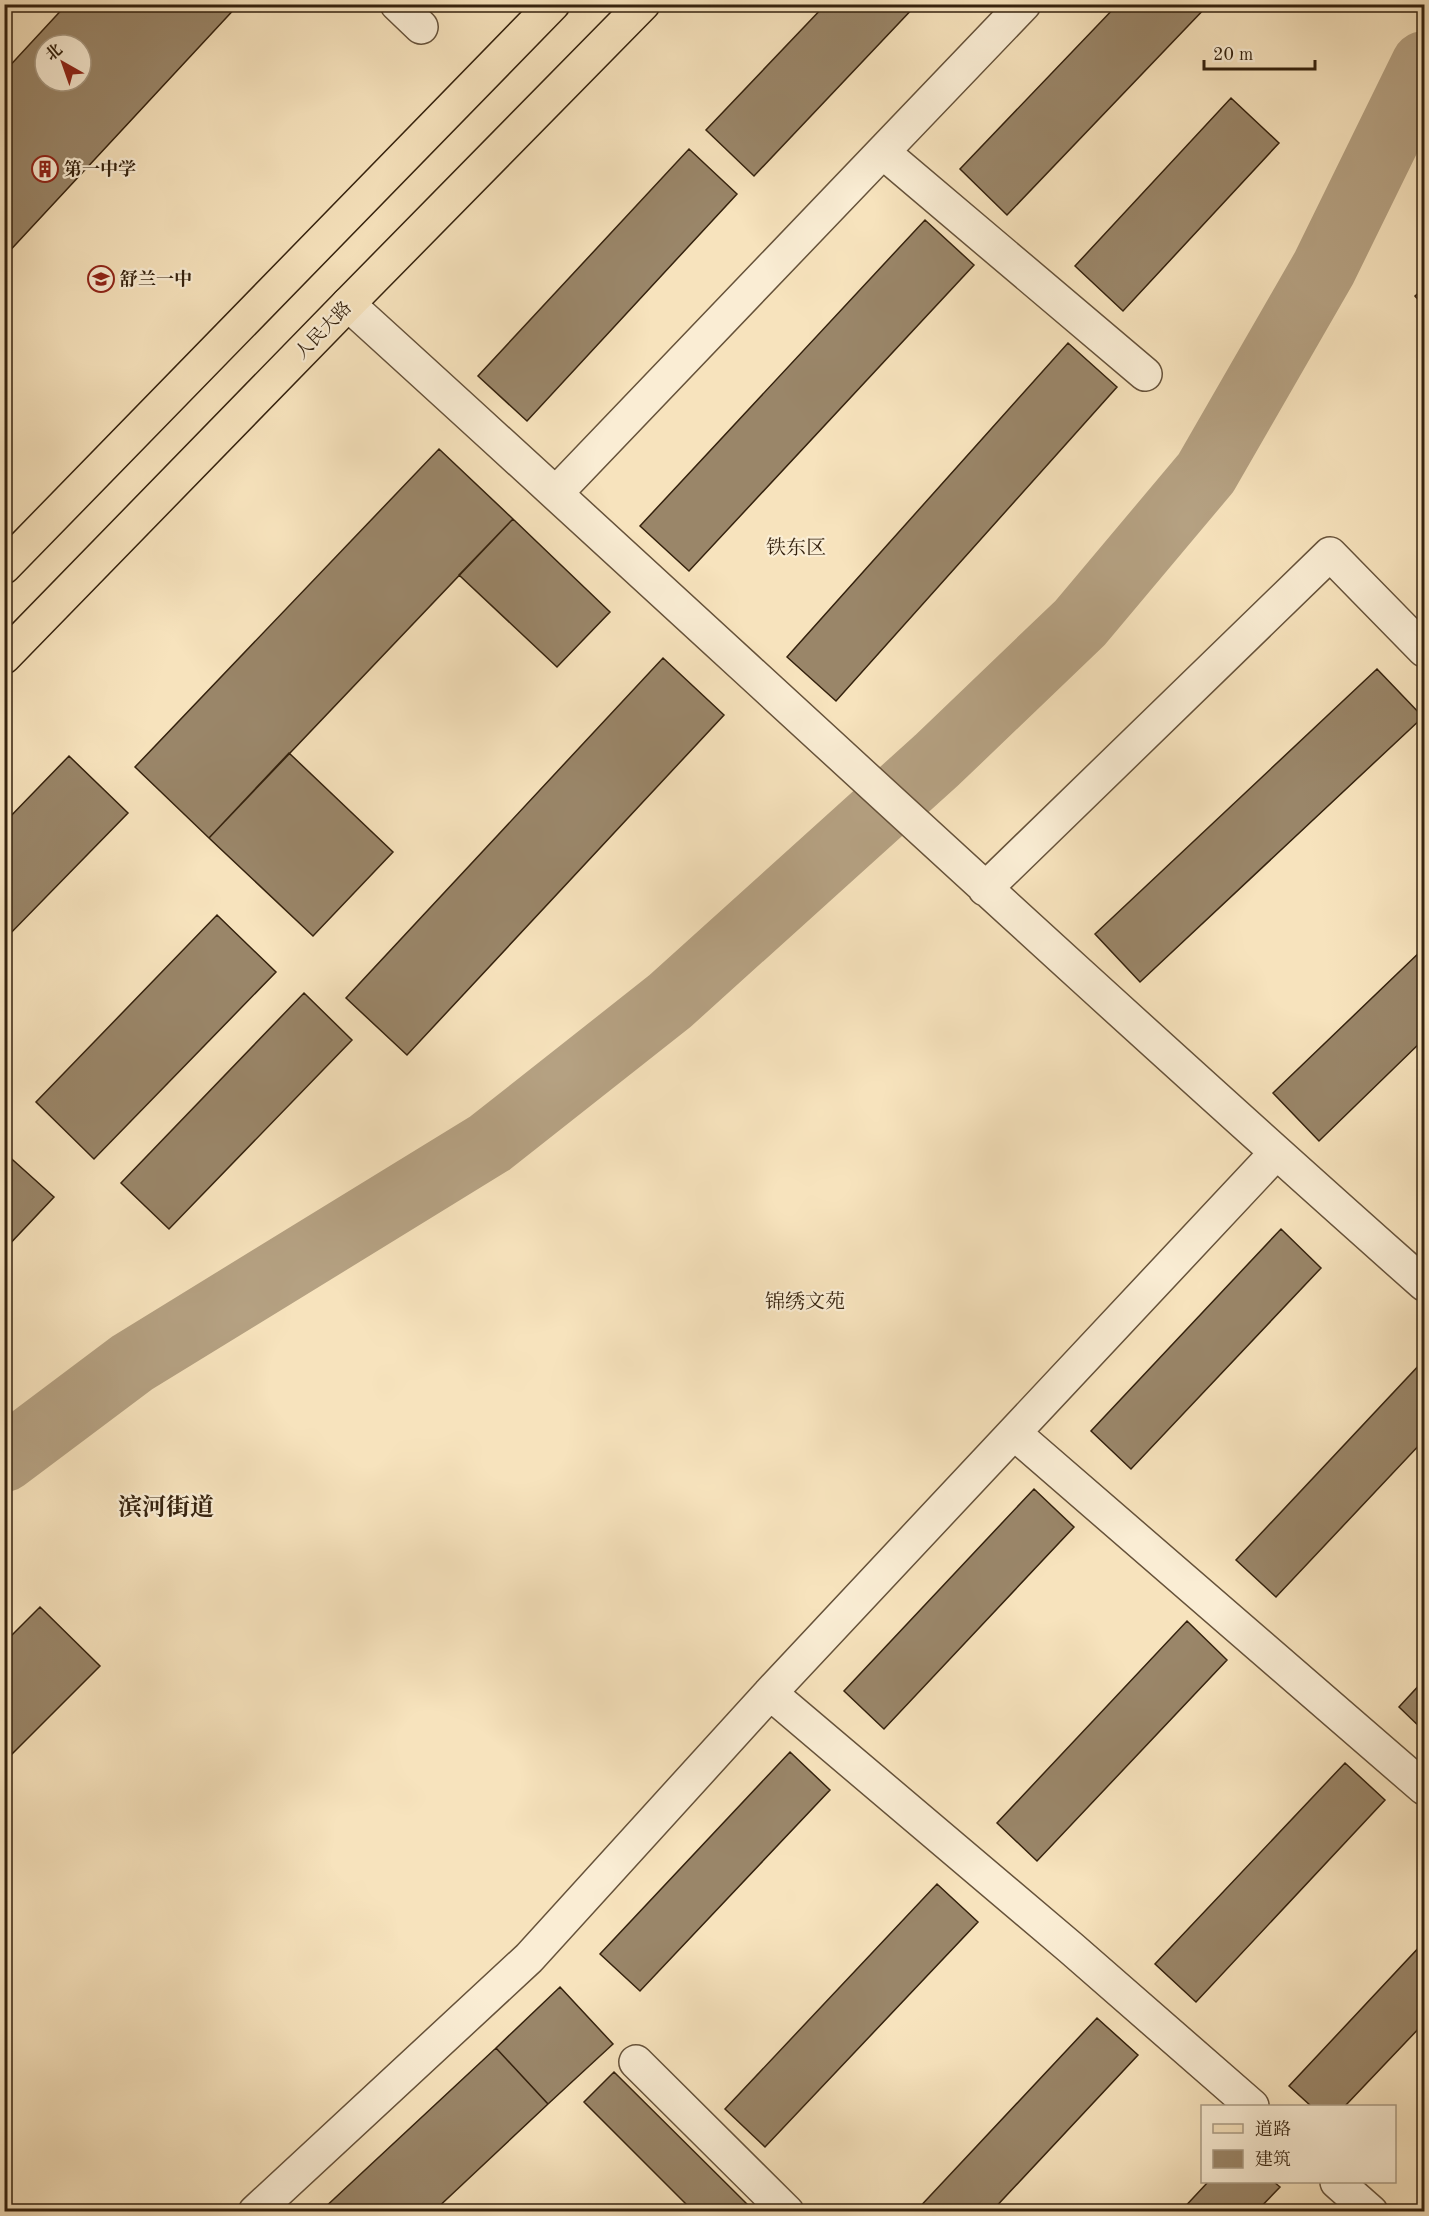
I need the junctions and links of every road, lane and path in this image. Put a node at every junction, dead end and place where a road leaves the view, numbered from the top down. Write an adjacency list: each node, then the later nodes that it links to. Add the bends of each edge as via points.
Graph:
1 (397, 4): 5 (street)
2 (553, 4): 10 (main road)
3 (643, 4): 7 (main road, 人民大路)
4 (1024, 4): 6 (street)
5 (421, 27)
6 (884, 153): 8 (street); 9 (street)
7 (348, 304): 9 (street); 12 (main road, 人民大路)
8 (1145, 374)
9 (556, 493): 13 (street)
10 (4, 567)
11 (1425, 650): 13 (street, via 1330,554)
12 (4, 657)
13 (985, 889): 14 (street)
14 (1276, 1153): 15 (street); 16 (street)
15 (1425, 1284)
16 (1014, 1433): 17 (street); 18 (street)
17 (770, 1693): 20 (street); 22 (street, via 529,1958)
18 (1425, 1788)
19 (636, 2062): 23 (street)
20 (1251, 2105)
21 (1339, 2183): 24 (street)
22 (255, 2211)
23 (787, 2211)
24 (1371, 2211)

